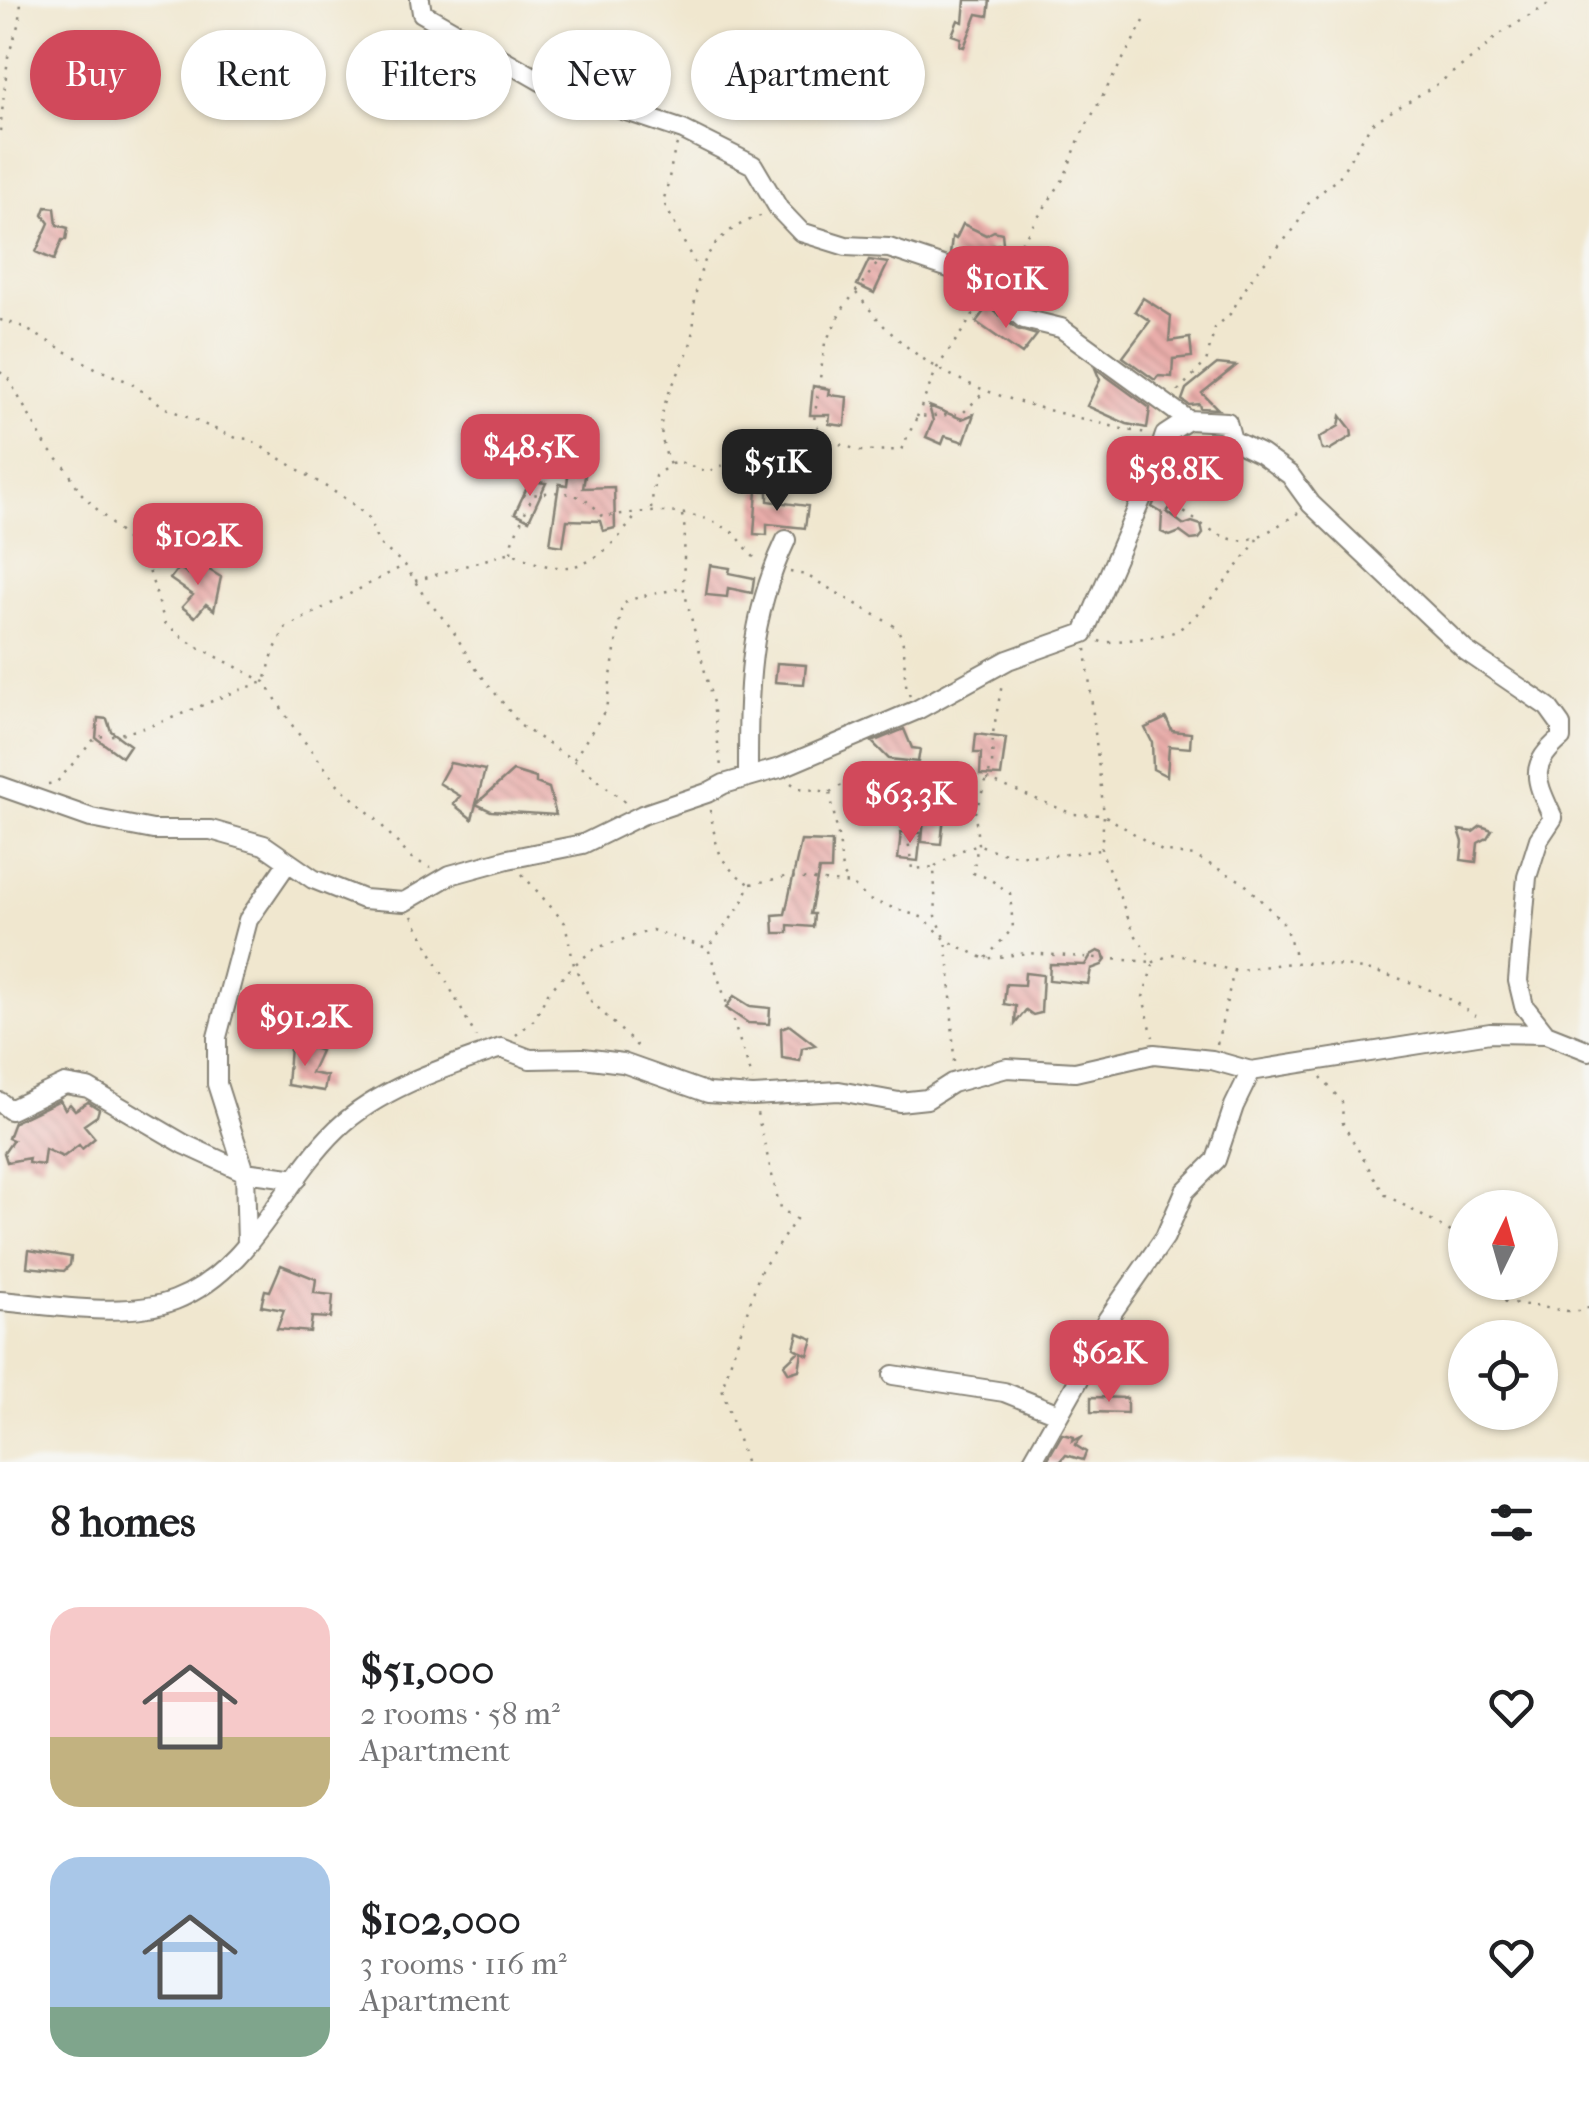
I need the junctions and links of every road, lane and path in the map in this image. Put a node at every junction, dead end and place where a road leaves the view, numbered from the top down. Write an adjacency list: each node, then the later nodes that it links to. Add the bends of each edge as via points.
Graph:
1 (21, 0): 6 (path)
2 (420, 0): 5 (street, via 422,12 546,84)
3 (1554, 0): 17 (path, via 1372,123 1339,177 1308,204 1215,328 1206,362 1176,394)
4 (1144, 20): 10 (path, via 1064,178)
5 (683, 130): 7 (street, via 753,165); 9 (path, via 663,201)
6 (0, 131)
7 (779, 210): 8 (street, via 802,232 846,246); 9 (path, via 721,237)
8 (888, 248): 10 (street, via 955,270 971,295); 11 (path)
9 (698, 271): 20 (path, via 694,336 660,419)
10 (990, 291): 13 (path); 17 (street, via 1024,318 1062,328)
11 (856, 294): 13 (path, via 898,340); 19 (path, via 825,343 814,421)
12 (0, 320): 29 (path, via 129,382 166,408 269,450 369,518 378,543)
13 (937, 368): 15 (path); 16 (path)
14 (0, 372): 35 (path, via 81,494 136,548 165,623 187,642)
15 (985, 391): 16 (path, via 962,414); 18 (path)
16 (916, 416): 19 (path, via 901,450 861,451)
17 (1188, 420): 18 (street); 22 (street, via 1226,422 1232,440 1290,475)
18 (1165, 435): 21 (street)
19 (824, 438): 20 (path, via 788,438 706,472)
20 (670, 465): 23 (path, via 655,476)
21 (1150, 479): 26 (path, via 1180,510 1218,534 1241,542); 33 (street)
22 (1311, 504): 26 (path); 65 (street, via 1466,651 1548,708 1561,725 1561,738 1538,764 1553,818 1527,877 1518,981 1524,1006)
23 (651, 510): 24 (path); 25 (path)
24 (638, 513): 28 (path, via 589,563 532,564); 28 (path, via 602,517 571,492 532,495)
25 (682, 516): 30 (path, via 713,520); 32 (path)
26 (1257, 539): 33 (path, via 1187,626 1104,644)
27 (786, 540): 30 (street)
28 (511, 552): 31 (path)
29 (405, 565): 31 (path); 35 (path, via 285,628)
30 (772, 570): 36 (path, via 806,575 896,626 904,642 906,687); 39 (street, via 760,605 748,697)
31 (414, 582): 37 (path, via 521,726)
32 (683, 586): 37 (path, via 622,605 606,709); 41 (path, via 713,703)
33 (1084, 633): 34 (street); 46 (path)
34 (1008, 660): 36 (street); 40 (path)
35 (265, 682): 42 (path, via 130,734 96,737 56,783); 53 (path, via 340,787 410,857)
36 (917, 710): 38 (street)
37 (573, 760): 47 (path)
38 (780, 768): 39 (street); 44 (path, via 798,788)
39 (748, 777): 41 (street)
40 (986, 779): 46 (path, via 1073,814); 48 (path, via 976,812)
41 (724, 784): 45 (street)
42 (41, 785)
43 (0, 786): 51 (street, via 90,818 153,830 211,830 264,846)
44 (830, 792): 52 (path, via 842,785 870,786 885,814 907,832 912,869); 55 (path, via 842,873)
45 (707, 794): 47 (street); 54 (path, via 728,871)
46 (1104, 814): 49 (path); 61 (path, via 1162,851 1194,856 1243,882 1284,924)
47 (642, 815): 50 (street, via 583,844)
48 (978, 844): 49 (path, via 1030,855); 52 (path); 59 (path, via 972,873 1010,894 1013,928)
49 (1102, 850): 60 (path, via 1134,933)
50 (508, 858): 53 (street); 62 (path, via 566,922)
51 (288, 862): 56 (street, via 363,900); 76 (street, via 248,920 217,1038 217,1084)
52 (934, 867): 57 (path, via 936,916)
53 (450, 875): 56 (street)
54 (750, 884): 55 (path, via 785,877); 58 (path)
55 (852, 884): 57 (path, via 869,900 924,918)
56 (404, 902): 66 (path, via 479,1042)
57 (946, 940): 59 (path); 73 (path, via 955,1030)
58 (708, 948): 62 (path, via 652,930 596,948); 74 (path)
59 (984, 959): 60 (path, via 1026,953)
60 (1154, 962): 63 (path, via 1172,954); 68 (path, via 1142,997)
61 (1298, 963): 63 (path); 64 (path, via 1412,984 1462,1006)
62 (574, 965): 66 (path, via 534,1020); 69 (path, via 591,1001)
63 (1234, 970): 70 (path)
64 (1490, 1033): 65 (street); 71 (street)
65 (1546, 1034): 67 (street)
66 (501, 1048): 74 (street, via 530,1059 623,1062 708,1093); 77 (street, via 407,1086 351,1118)
67 (1589, 1051)
68 (1154, 1054): 70 (street); 73 (street, via 1075,1072 1006,1068)
69 (647, 1057)
70 (1212, 1060): 72 (street)
71 (1309, 1062): 72 (street); 78 (path, via 1342,1102 1343,1124 1384,1194)
72 (1251, 1072): 84 (street, via 1216,1160 1185,1191)
73 (952, 1084): 74 (street, via 927,1099 899,1102 839,1091)
74 (752, 1096): 85 (path, via 780,1208 796,1219 760,1272 722,1388)
75 (0, 1102): 76 (street, via 10,1110 65,1084 88,1088)
76 (245, 1172): 77 (street); 79 (street)
77 (297, 1179): 79 (street)
78 (1448, 1230)
79 (247, 1244): 81 (street, via 226,1268 178,1299 146,1308)
80 (1505, 1300): 82 (path, via 1574,1312)
81 (0, 1301)
82 (1589, 1308)
83 (893, 1375): 84 (street, via 1004,1392)
84 (1059, 1414): 86 (street)
85 (746, 1462)
86 (1032, 1462)

